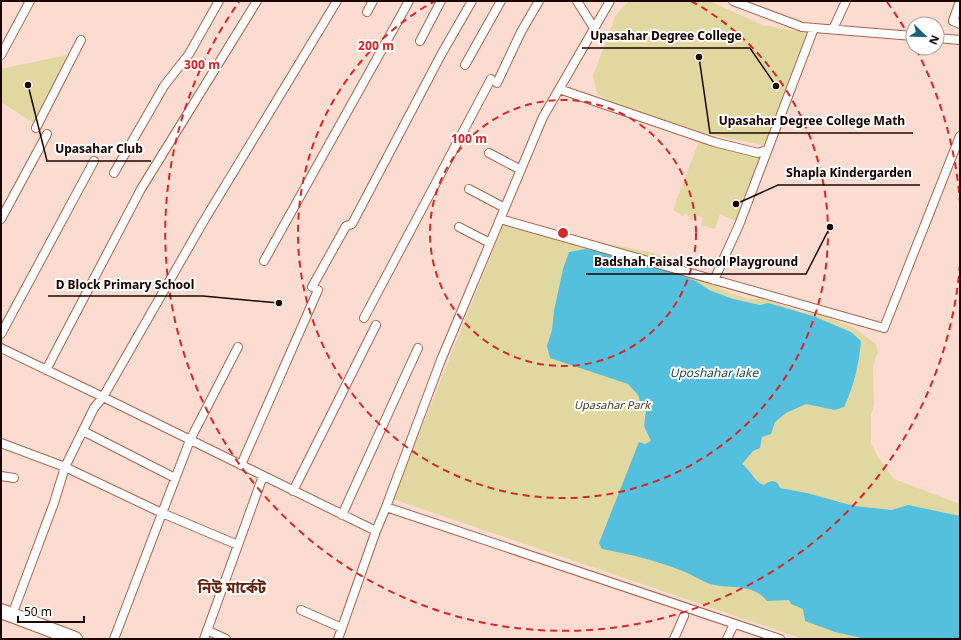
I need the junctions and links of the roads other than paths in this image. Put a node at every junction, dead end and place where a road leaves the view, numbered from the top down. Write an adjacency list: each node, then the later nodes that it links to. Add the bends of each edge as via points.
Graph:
1 (30, 1): 26 (street)
2 (219, 1): 36 (street, via 189,54 164,86)
3 (257, 1): 51 (street, via 141,189)
4 (336, 1): 52 (street, via 202,224)
5 (373, 1): 16 (street)
6 (409, 1): 43 (street)
7 (442, 1): 25 (street)
8 (472, 1): 56 (street, via 352,224 346,226 315,288)
9 (501, 1): 27 (street)
10 (539, 1): 45 (street)
11 (577, 1): 18 (street)
12 (610, 1): 18 (street)
13 (846, 1): 20 (street)
14 (960, 1): 17 (street, via 953,21)
15 (737, 2): 19 (street, via 802,27)
16 (367, 12)
17 (960, 24)
18 (594, 28): 28 (street)
19 (814, 28): 20 (street); 32 (street)
20 (832, 29): 21 (street)
21 (905, 35)
22 (945, 39): 24 (street)
23 (81, 40): 29 (street)
24 (960, 40)
25 (420, 41)
26 (1, 55)
27 (465, 65)
28 (559, 89): 32 (street, via 714,142 758,153); 35 (street, via 543,117)
29 (36, 128)
30 (47, 134): 39 (street)
31 (960, 136): 44 (street, via 884,328)
32 (767, 150): 44 (street)
33 (489, 153): 35 (street)
34 (94, 162): 47 (street)
35 (521, 170): 38 (street)
36 (114, 173)
37 (469, 189): 38 (street)
38 (505, 208): 40 (street)
39 (1, 219)
40 (500, 219): 42 (street); 44 (street)
41 (459, 227): 42 (street)
42 (490, 243): 63 (street)
43 (264, 261)
44 (714, 280)
45 (364, 318)
46 (376, 324): 62 (street)
47 (1, 334)
48 (238, 347): 54 (street)
49 (1, 348): 51 (street)
50 (418, 348): 65 (street)
51 (46, 370): 52 (street)
52 (103, 397): 53 (street); 54 (street)
53 (83, 430): 57 (street); 61 (street)
54 (190, 440): 56 (street); 61 (street)
55 (1, 443): 57 (street)
56 (240, 465): 59 (street)
57 (64, 467): 64 (street); 69 (street, via 54,503)
58 (1, 476): 60 (street)
59 (263, 476): 62 (street); 67 (street)
60 (14, 478)
61 (175, 478): 64 (street)
62 (293, 491): 65 (street)
63 (386, 507): 66 (street); 71 (street)
64 (162, 513): 67 (street); 75 (street)
65 (342, 515): 66 (street)
66 (376, 531): 72 (street)
67 (238, 545): 73 (street)
68 (301, 610): 72 (street)
69 (7, 613): 74 (highway)
70 (684, 616): 79 (street)
71 (734, 624): 80 (street); 81 (street)
72 (342, 628): 78 (street)
73 (207, 630): 76 (street); 77 (street)
74 (76, 639)
75 (114, 639)
76 (204, 639)
77 (226, 639)
78 (338, 639)
79 (674, 639)
80 (727, 639)
81 (780, 639)

